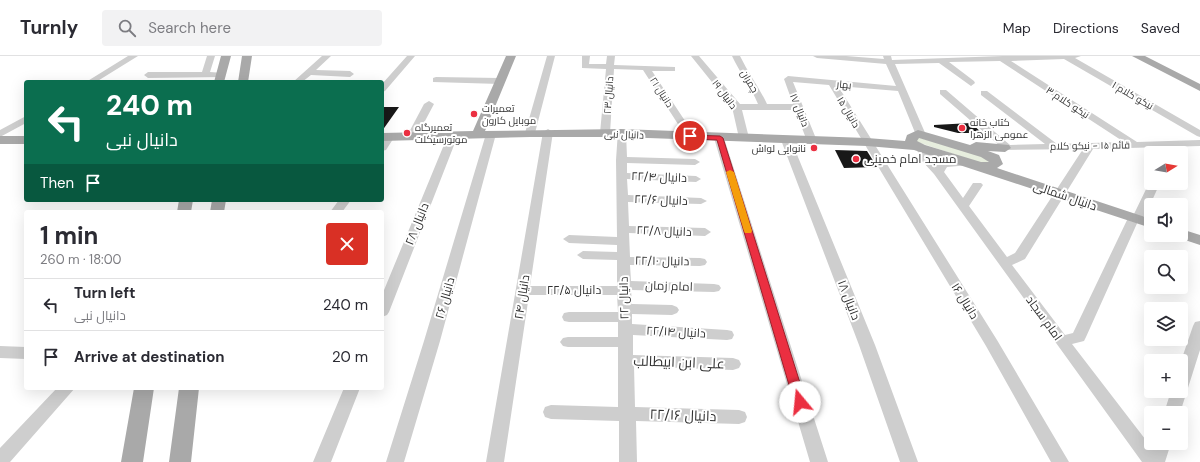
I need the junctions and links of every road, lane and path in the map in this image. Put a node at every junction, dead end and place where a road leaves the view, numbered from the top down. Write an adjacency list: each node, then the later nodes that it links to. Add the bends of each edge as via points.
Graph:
1 (134, 56): 31 (street)
2 (211, 56): 27 (street)
3 (226, 56): 28 (main road)
4 (247, 56): 32 (main road)
5 (327, 56): 24 (street)
6 (411, 56): 38 (street)
7 (511, 56): 35 (main road)
8 (551, 56): 49 (street)
9 (586, 56): 21 (street, via 585,66)
10 (611, 56): 21 (street, دانیال ۲۳)
11 (695, 56): 45 (street, دانیال ۱۹)
12 (736, 56): 44 (street, چمران, via 744,73 754,85)
13 (817, 56): 18 (street)
14 (1065, 56): 15 (street); 19 (street); 54 (street, نیکو کلام ۱)
15 (1077, 56)
16 (1138, 56): 40 (main road)
17 (1154, 56): 30 (main road)
18 (888, 59): 20 (street); 39 (street, امام سجاد)
19 (1003, 59): 20 (street); 68 (street, نیکو کلام ۳)
20 (942, 61): 37 (street)
21 (610, 67): 22 (street); 50 (street, دانیال ۲۳)
22 (646, 68): 23 (street); 57 (street, دانیال ۲۱)
23 (672, 69)
24 (308, 72): 25 (street); 33 (street)
25 (350, 74)
26 (148, 75): 27 (street)
27 (206, 75): 28 (street)
28 (220, 79)
29 (788, 79): 36 (street, بهار); 46 (street, دانیال ۱۷)
30 (1200, 79)
31 (93, 80)
32 (243, 80)
33 (299, 80)
34 (436, 80): 35 (street)
35 (500, 81): 53 (main road)
36 (832, 83): 39 (street, بهار); 66 (street, دانیال ۱۵)
37 (971, 83)
38 (384, 87)
39 (901, 88): 65 (street, امام سجاد)
40 (1200, 88)
41 (943, 92): 74 (street)
42 (984, 93): 70 (street)
43 (429, 104): 56 (street)
44 (763, 106): 45 (street); 46 (street)
45 (737, 107): 60 (street, دانیال ۱۹)
46 (799, 107): 64 (street, دانیال ۱۷)
47 (24, 120): 52 (street)
48 (548, 132): 49 (main road, دانیال نبی); 50 (main road, دانیال نبی); 102 (street, دانیال ۲۴)
49 (530, 133): 53 (main road, دانیال نبی)
50 (605, 133): 51 (main road, دانیال نبی)
51 (621, 133): 57 (main road, دانیال نبی); 75 (street, دانیال ۲۲)
52 (0, 134)
53 (484, 134): 55 (main road, دانیال نبی); 128 (street, دانیال ۲۶, via 432,341)
54 (1200, 134)
55 (453, 135): 56 (main road, دانیال نبی); 103 (street, دانیال ۲۸)
56 (412, 136): 58 (main road, دانیال نبی)
57 (690, 136): 59 (main road, دانیال نبی)
58 (386, 137)
59 (720, 138): 60 (main road, دانیال نبی); 131 (street)
60 (744, 138): 63 (main road, دانیال نبی)
61 (0, 140): 62 (main road)
62 (24, 140)
63 (786, 140): 64 (main road, دانیال نبی); 132 (street, دانیال ۱۸)
64 (812, 140): 66 (main road, دانیال نبی)
65 (918, 141): 66 (main road, دانیال نبی); 69 (main road); 78 (main road, دانیال شمالی); 79 (street, امام سجاد, via 926,159)
66 (866, 142): 133 (street, دانیال ۱۶, via 992,344)
67 (1200, 143): 73 (street, قائم ۱۵ - نیکو کلام)
68 (1134, 144): 71 (street, قائم ۱۵ - نیکو کلام); 72 (street, قائم ۱۵ - نیکو کلام)
69 (957, 145): 74 (main road); 76 (main road, دانیال شمالی)
70 (1054, 146): 71 (street, قائم ۱۵ - نیکو کلام); 74 (street, قائم ۱۵ - نیکو کلام)
71 (1090, 146): 84 (street)
72 (1152, 146)
73 (1183, 146)
74 (1006, 148): 76 (main road, via 998,150)
75 (621, 160): 77 (street); 80 (street, دانیال ۲۲)
76 (996, 160): 78 (main road, via 993,166); 84 (main road, دانیال شمالی, via 1018,175)
77 (694, 162)
78 (973, 165): 79 (street, via 944,164); 84 (main road, دانیال شمالی)
79 (938, 172): 87 (street, امام سجاد)
80 (622, 176): 81 (street, دانیال ۲۲/۴); 85 (street, دانیال ۲۲)
81 (696, 179)
82 (977, 185): 87 (street)
83 (1151, 190): 88 (street)
84 (1060, 192): 88 (main road, دانیال شمالی); 99 (street, via 1020,256)
85 (622, 198): 86 (street, دانیال ۲۲/۶); 91 (street, دانیال ۲۲)
86 (701, 201)
87 (963, 206): 99 (street, امام سجاد)
88 (1141, 218): 109 (street, via 1079,337)
89 (1188, 231): 92 (main road)
90 (705, 232): 91 (street, دانیال ۲۲/۸)
91 (623, 235): 94 (street, دانیال ۲۲/۸); 97 (street, دانیال ۲۲)
92 (1200, 235)
93 (1188, 236): 95 (main road)
94 (569, 239)
95 (1200, 240)
96 (583, 255): 97 (street, دانیال ۲۲/۱۰)
97 (623, 258): 98 (street, دانیال ۲۲/۱۰); 100 (street, دانیال ۲۲)
98 (700, 262)
99 (1005, 263): 109 (street, امام سجاد)
100 (624, 288): 101 (street, امام زمان); 102 (street, دانیال ۲۲/۵); 106 (street, دانیال ۲۲)
101 (714, 288)
102 (524, 290): 129 (street, دانیال ۲۴)
103 (384, 307)
104 (672, 310): 106 (street)
105 (569, 317): 106 (street)
106 (625, 324): 108 (street, دانیال ۲۲/۱۴); 110 (street); 113 (street, دانیال ۲۲)
107 (1200, 326): 114 (street)
108 (727, 335)
109 (1061, 341): 134 (street, امام سجاد)
110 (568, 342)
111 (0, 352): 112 (street)
112 (24, 353)
113 (626, 360): 115 (street, علی ابن ابیطالب); 121 (street, دانیال ۲۲)
114 (1188, 363)
115 (733, 364)
116 (65, 390): 124 (street)
117 (144, 390): 125 (main road)
118 (190, 390): 126 (main road)
119 (351, 390): 127 (street)
120 (551, 412): 121 (street, دانیال ۲۲/۱۶)
121 (627, 413): 122 (street, دانیال ۲۲/۱۶); 130 (street, دانیال ۲۲)
122 (739, 417)
123 (1160, 450): 135 (street)
124 (0, 460)
125 (132, 462)
126 (180, 462)
127 (322, 462)
128 (395, 462)
129 (495, 462)
130 (628, 462)
131 (819, 462)
132 (910, 462)
133 (1060, 462)
134 (1152, 462)
135 (1156, 462)

